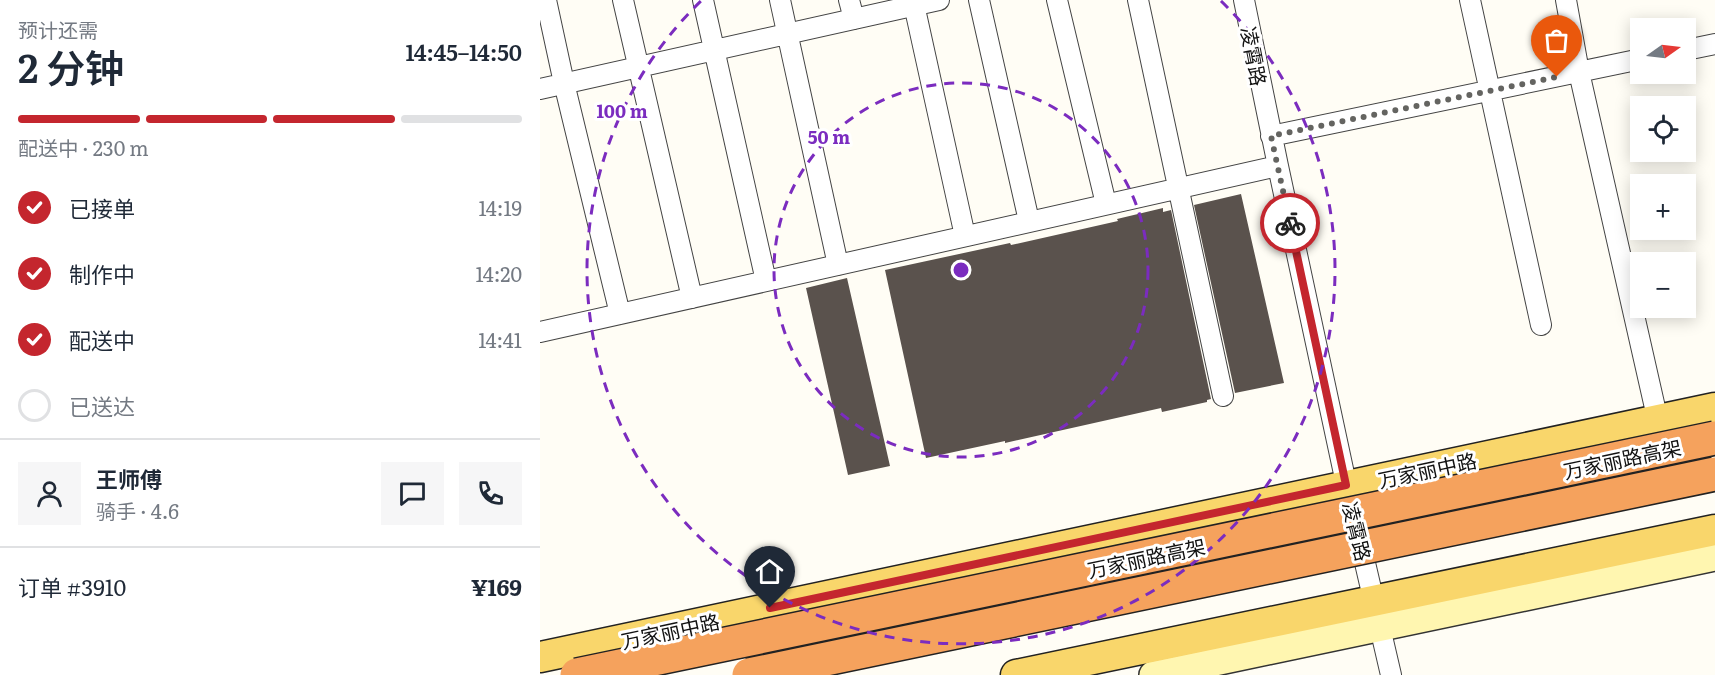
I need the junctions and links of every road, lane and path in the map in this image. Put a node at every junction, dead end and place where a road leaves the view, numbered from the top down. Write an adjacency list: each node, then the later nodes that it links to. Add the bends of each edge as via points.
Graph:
1 (546, 0): 21 (street)
2 (622, 0): 19 (street)
3 (703, 0): 17 (street)
4 (780, 0): 14 (street)
5 (939, 0): 12 (street)
6 (979, 0): 28 (street)
7 (1058, 0): 27 (street)
8 (1138, 0): 26 (street)
9 (1244, 0): 24 (street, 凌霄路)
10 (1470, 0): 23 (street)
11 (1566, 0): 20 (street)
12 (913, 3): 13 (street); 29 (street)
13 (852, 9): 14 (street)
14 (788, 34): 17 (street); 30 (street)
15 (1715, 44): 16 (street)
16 (1696, 48)
17 (715, 50): 19 (street); 31 (street)
18 (1630, 61): 20 (street)
19 (638, 67): 21 (street); 32 (street)
20 (1580, 72): 23 (street); 38 (street)
21 (564, 83): 22 (street); 33 (street)
22 (540, 88)
23 (1490, 91): 24 (street); 34 (street)
24 (1271, 136): 25 (street, 凌霄路)
25 (1278, 166): 26 (street); 41 (street, 凌霄路)
26 (1178, 188): 27 (street); 36 (street)
27 (1106, 204): 28 (street)
28 (1029, 221): 29 (street)
29 (965, 236): 30 (street)
30 (838, 265): 31 (street)
31 (766, 280): 32 (street)
32 (692, 298): 33 (street)
33 (620, 314): 35 (street)
34 (1541, 325)
35 (540, 331)
36 (1223, 396)
37 (1715, 408): 38 (main road, 万家丽中路)
38 (1658, 421): 41 (main road, 万家丽中路)
39 (1715, 438): 46 (highway, 万家丽路高架, bridge)
40 (1715, 474): 47 (highway, 万家丽路高架, bridge)
41 (1346, 485): 44 (street, 凌霄路); 45 (main road, 万家丽中路)
42 (1715, 530): 44 (main road)
43 (1715, 557): 44 (street)
44 (1378, 614): 48 (main road); 49 (street); 50 (street, 凌霄路)
45 (540, 657)
46 (577, 675)
47 (749, 675)
48 (1016, 675)
49 (1153, 675)
50 (1391, 675)

